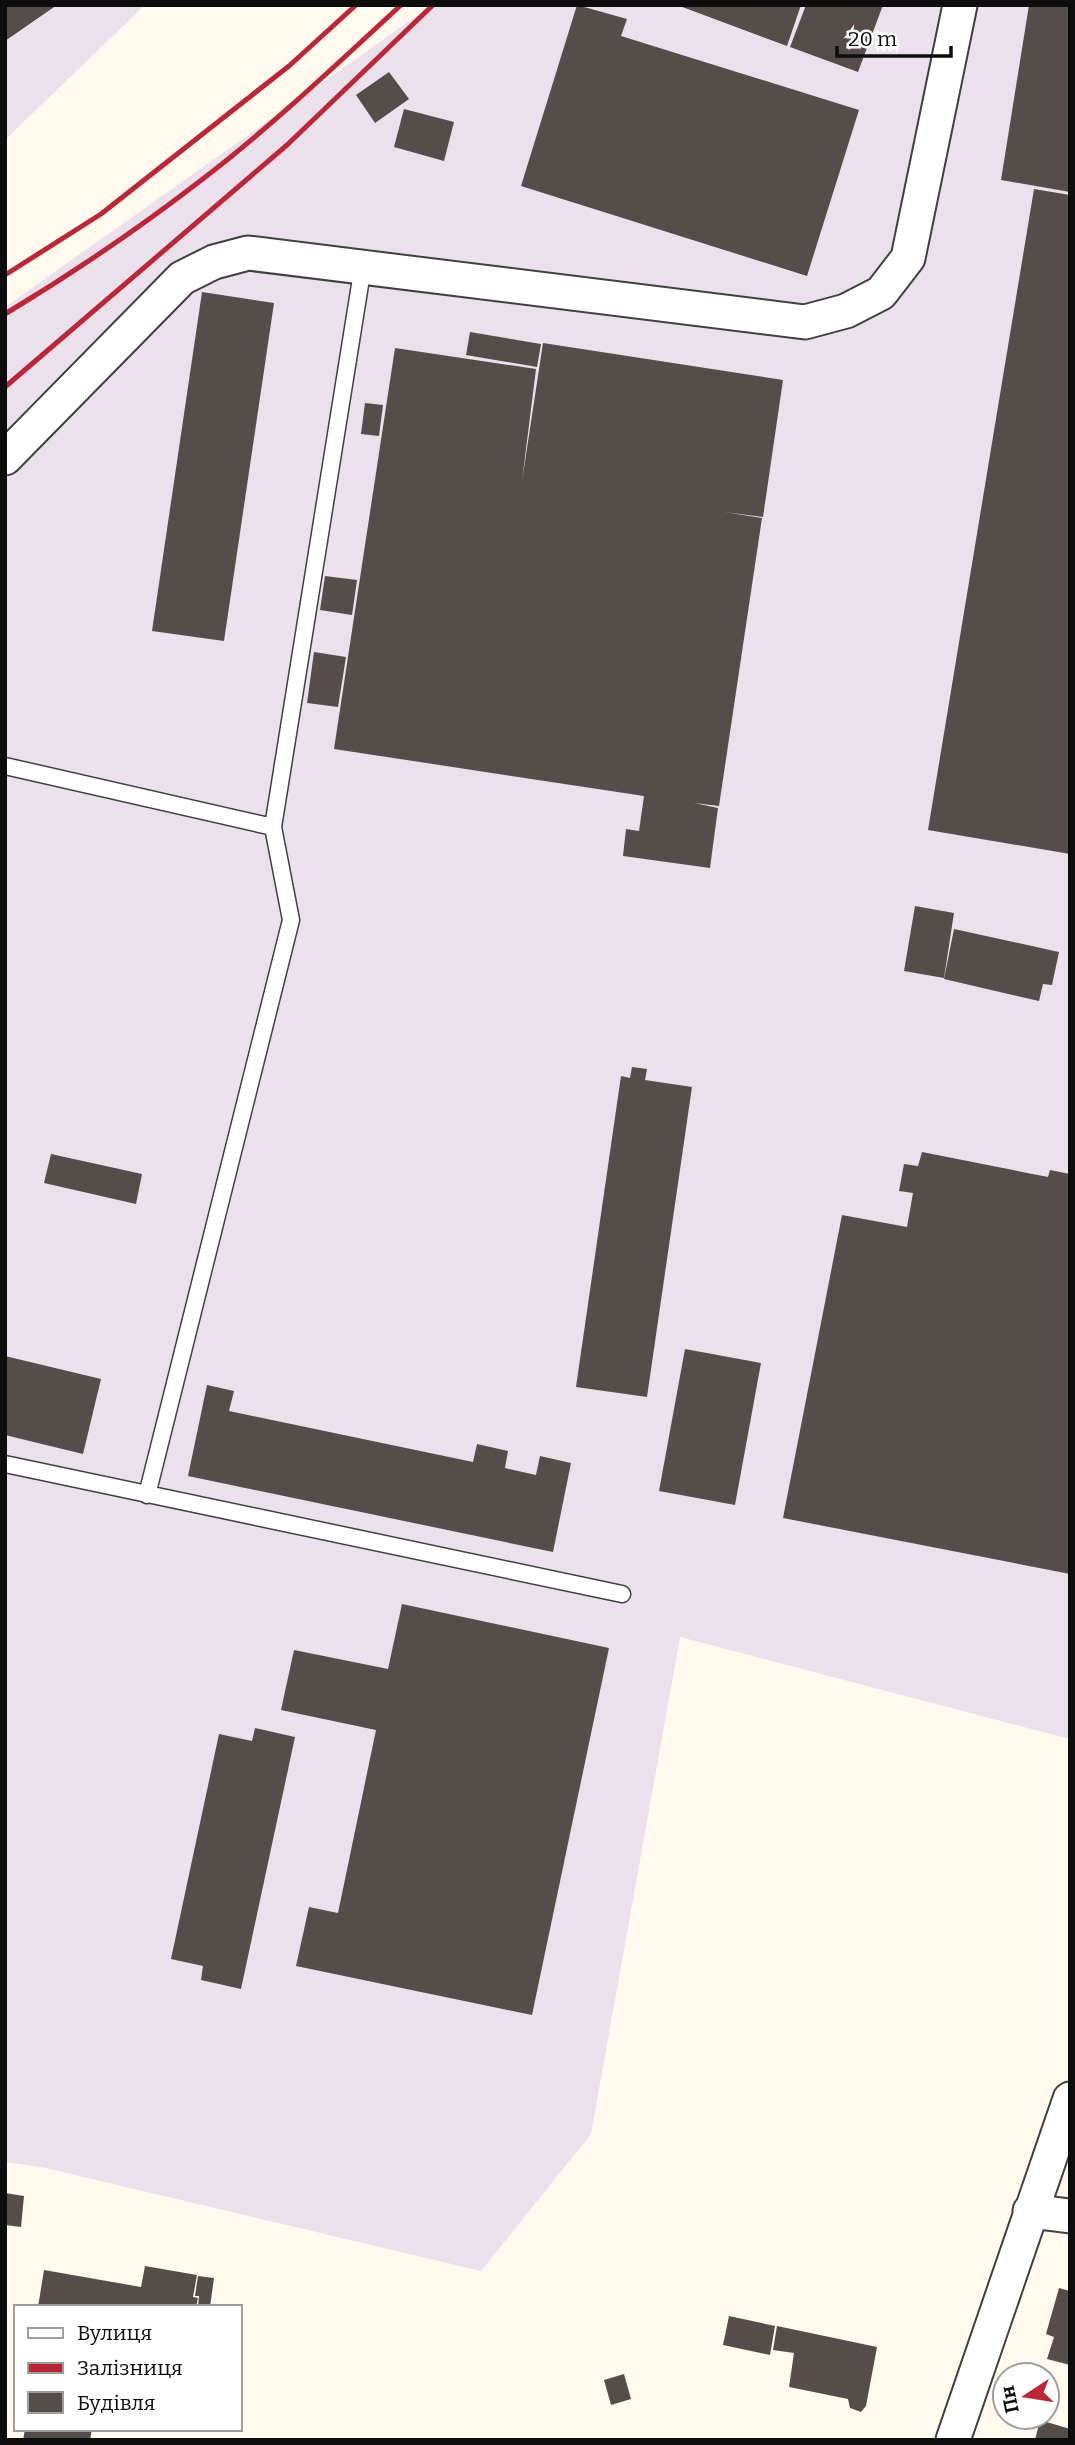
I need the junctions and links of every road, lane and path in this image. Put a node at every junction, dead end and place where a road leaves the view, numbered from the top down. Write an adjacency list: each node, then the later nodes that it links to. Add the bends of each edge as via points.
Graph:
1 (960, 5): 2 (street, via 908,258 881,293 846,312 806,322)
2 (363, 266): 3 (street, via 248,253 214,262 183,278); 5 (lane)
3 (5, 458)
4 (5, 766): 5 (lane)
5 (273, 827): 7 (lane, via 291,920)
6 (5, 1464): 7 (lane)
7 (147, 1495): 8 (lane)
8 (622, 1594)
9 (1070, 2099): 10 (street)
10 (1030, 2211): 11 (street); 12 (street)
11 (1070, 2216)
12 (953, 2440)

